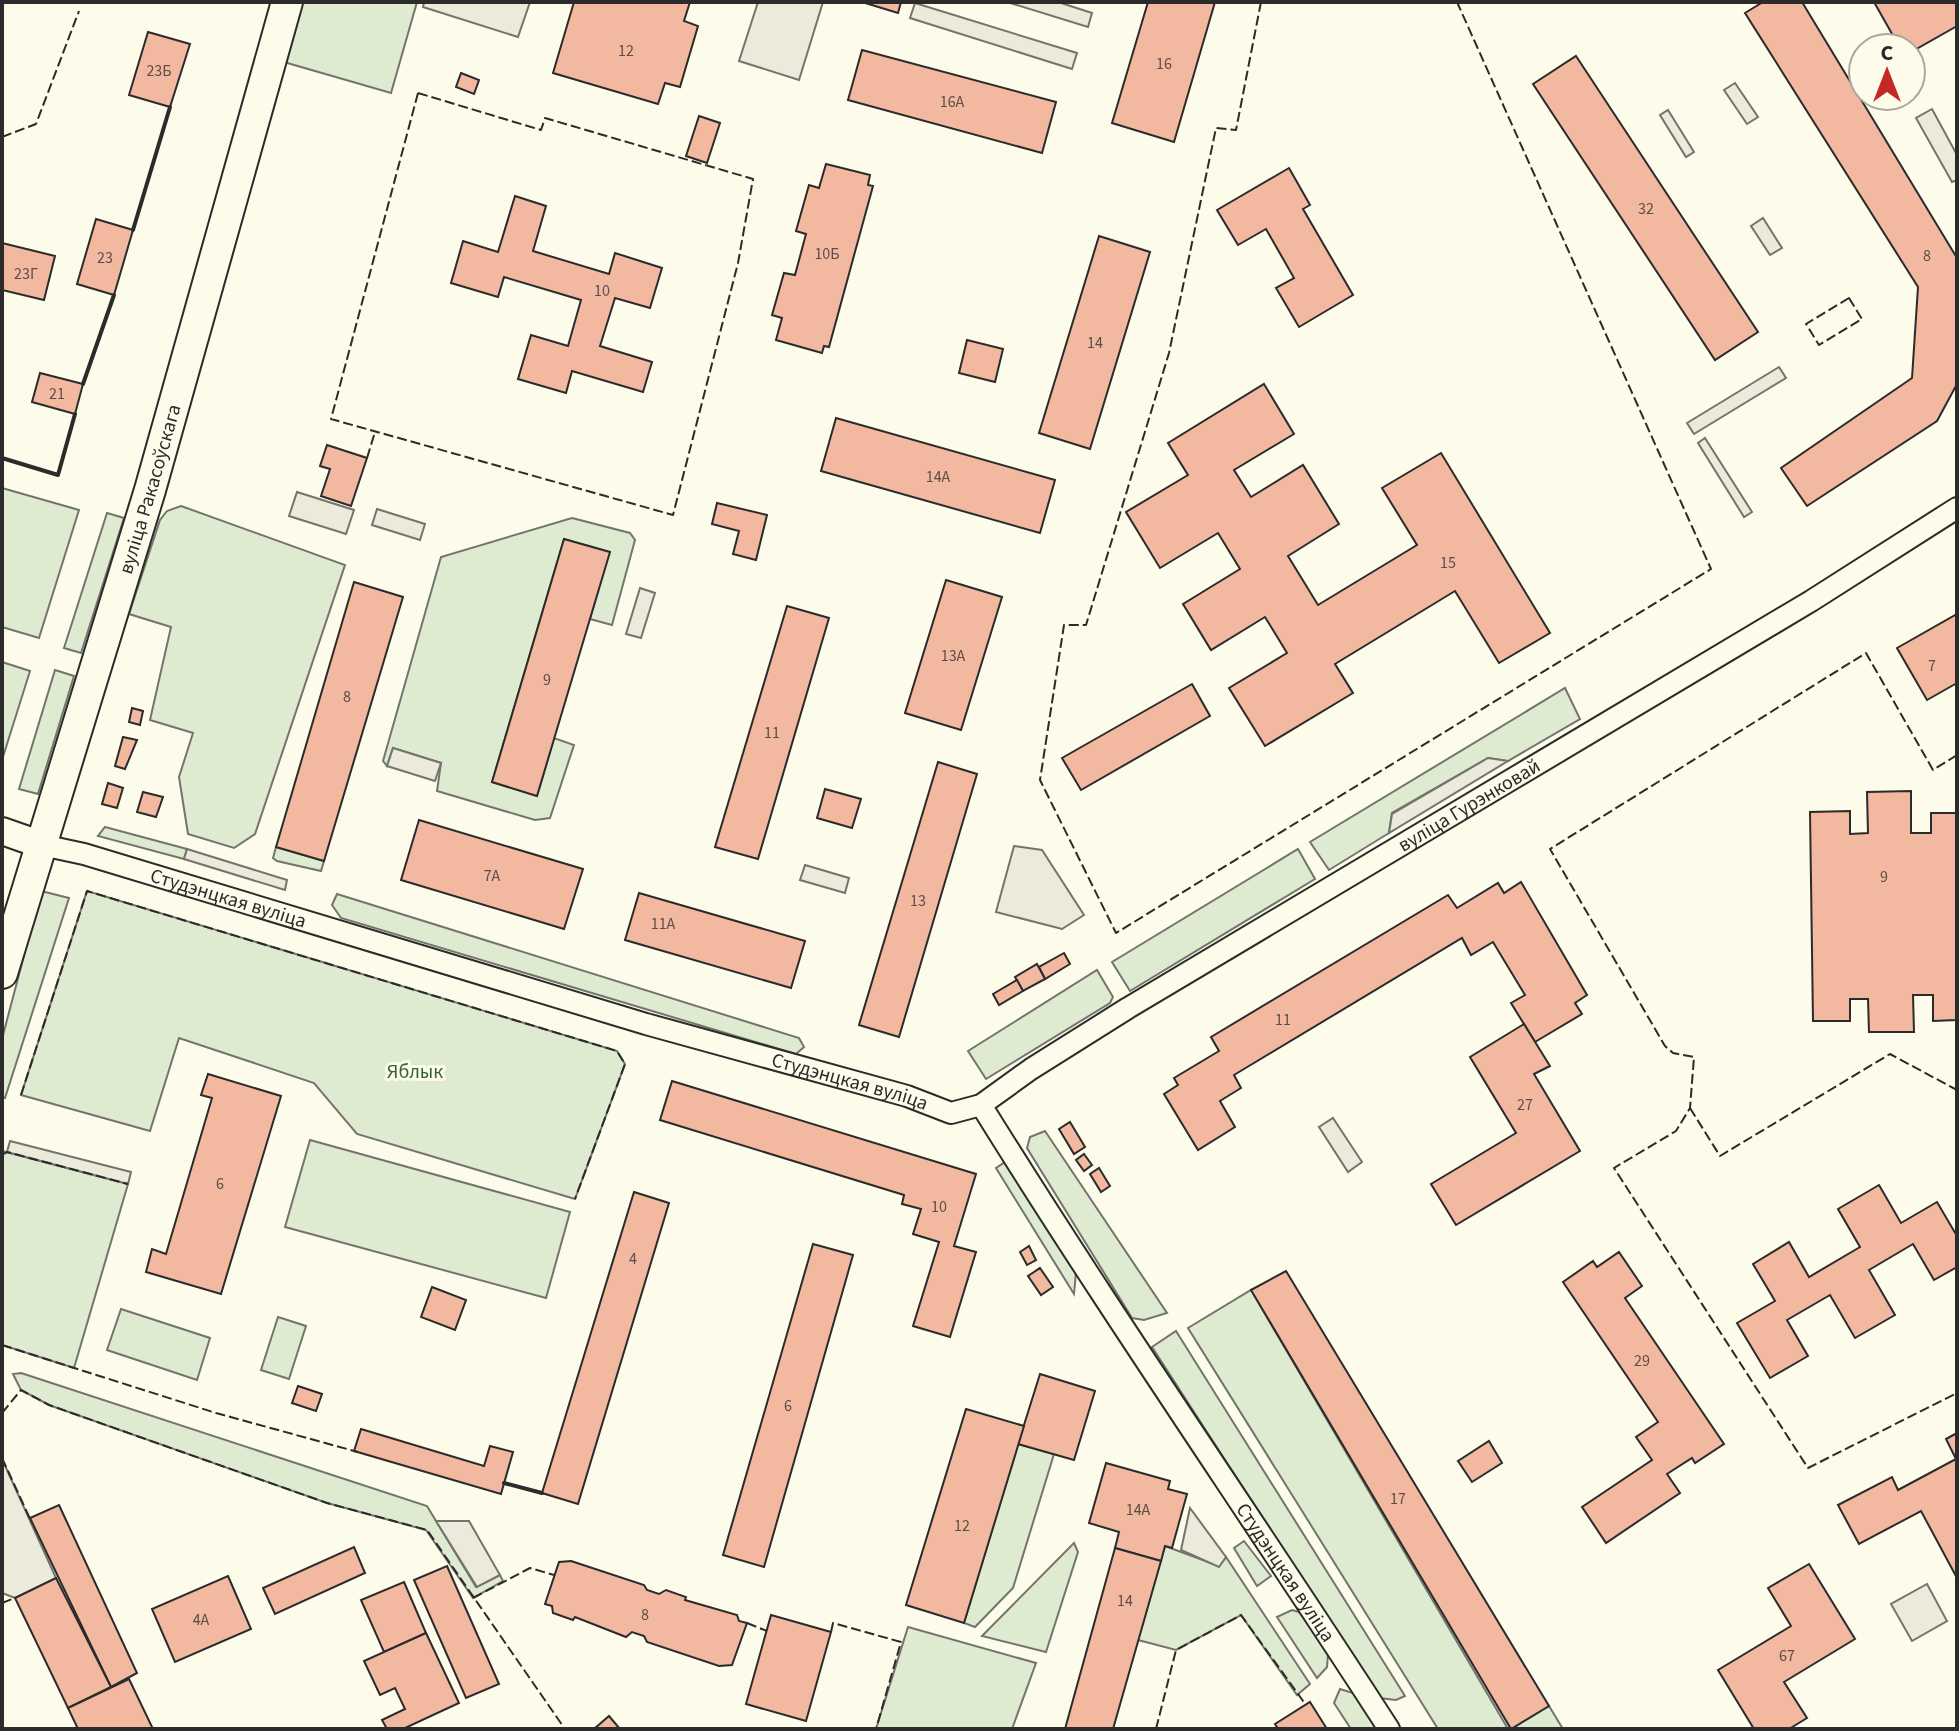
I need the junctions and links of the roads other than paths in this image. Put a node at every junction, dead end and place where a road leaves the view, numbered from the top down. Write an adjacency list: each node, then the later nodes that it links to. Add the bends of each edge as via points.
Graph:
1 (287, 2): 4 (main road, вуліца Ракасоўскага, via 150,490)
2 (1957, 508): 6 (street, вуліца Гурэнковай, via 1128,1008)
3 (2, 831): 4 (street, Студэнцкая вуліца)
4 (42, 845): 5 (main road, вуліца Ракасоўскага); 6 (street, Студэнцкая вуліца, via 951,1113)
5 (2, 973)
6 (981, 1105): 7 (street, Студэнцкая вуліца)
7 (1389, 1729)

